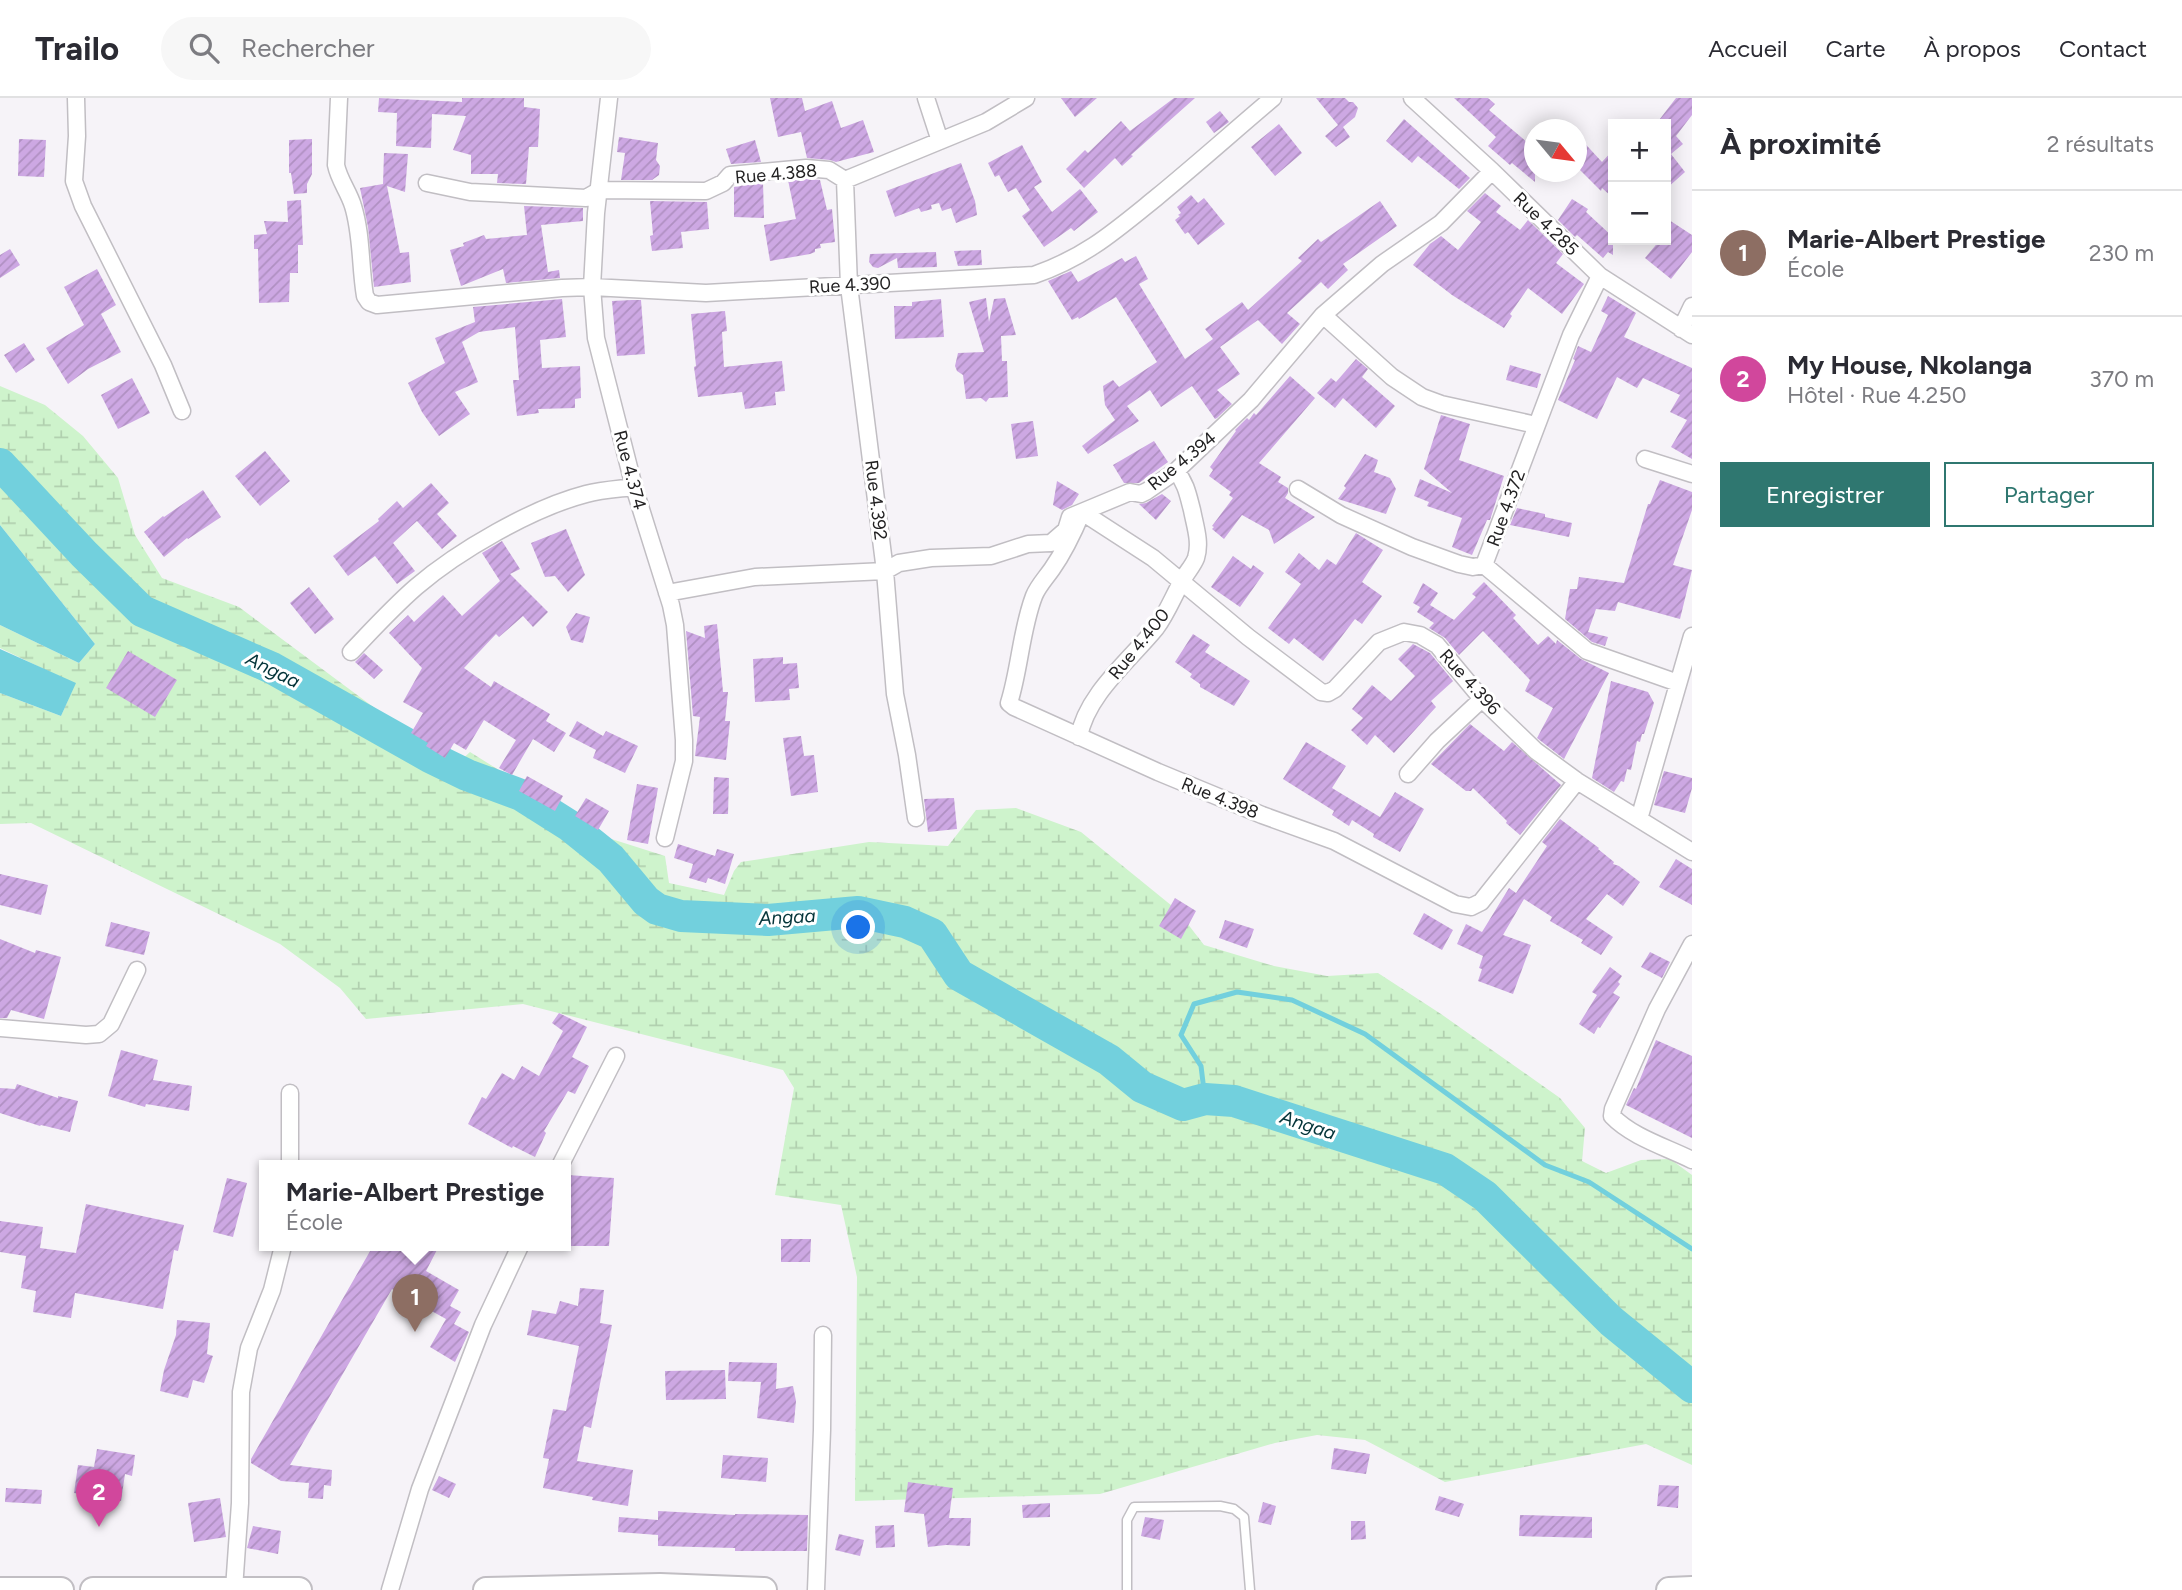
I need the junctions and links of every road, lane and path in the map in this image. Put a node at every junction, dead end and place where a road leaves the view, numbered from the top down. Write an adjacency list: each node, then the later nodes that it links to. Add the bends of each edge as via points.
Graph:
1 (76, 98): 21 (street, via 77,190)
2 (339, 98): 17 (street, Rue 4.390, via 336,165 353,206 369,302 394,304)
3 (609, 98): 14 (street, Rue 4.374)
4 (926, 98): 10 (street)
5 (1026, 98): 10 (street, via 986,122)
6 (1273, 98): 16 (street, Rue 4.390, via 1096,246 1057,267 1034,275)
7 (1412, 98): 9 (street, Rue 4.285)
8 (1437, 98): 9 (street)
9 (1427, 112): 11 (street, Rue 4.285)
10 (940, 141): 12 (street)
11 (1492, 171): 15 (street, Rue 4.285); 19 (street, Rue 4.394, via 1441,223 1382,264)
12 (845, 180): 14 (street, Rue 4.388, via 828,170 806,168 730,175 706,191); 16 (street, Rue 4.392)
13 (428, 183): 14 (street, Rue 4.388, via 470,192 586,198)
14 (600, 190): 17 (street, Rue 4.374)
15 (1600, 276): 20 (street, Rue 4.285); 22 (street, Rue 4.372)
16 (849, 286): 17 (street, Rue 4.390, via 706,293); 30 (street, Rue 4.392)
17 (592, 287): 26 (street, Rue 4.374, via 596,338)
18 (1692, 306): 20 (street)
19 (1323, 315): 22 (street, via 1392,377 1422,397); 24 (street, Rue 4.394, via 1251,400)
20 (1686, 332)
21 (182, 411)
22 (1536, 425): 29 (street, Rue 4.372)
23 (1645, 459): 25 (street)
24 (1176, 471): 28 (street, Rue 4.394, via 1147,491 1130,492); 31 (street, Rue 4.400, via 1184,481 1198,538 1195,559)
25 (1692, 474)
26 (634, 487): 32 (street, Rue 4.374); 34 (street, via 572,498 479,542 415,587)
27 (1298, 489): 29 (street, via 1341,515 1412,547 1459,564)
28 (1082, 512): 30 (street, Rue 4.394, via 1070,517 1063,535 1051,543 1027,544 991,556 899,562); 31 (street, Rue 4.396); 37 (street, Rue 4.398, via 1035,593 1009,702)
29 (1484, 565): 35 (street, Rue 4.372, via 1587,651)
30 (885, 571): 32 (street, Rue 4.394, via 755,577); 40 (street, Rue 4.392, via 895,694)
31 (1181, 581): 36 (street, Rue 4.396, via 1321,692 1335,689 1379,642 1404,632 1437,645); 37 (street, Rue 4.400, via 1156,628 1096,698)
32 (667, 593): 42 (street, Rue 4.374, via 678,650 684,761)
33 (1692, 636): 35 (street)
34 (351, 652)
35 (1678, 683): 41 (street)
36 (1482, 699): 38 (street); 39 (street, Rue 4.396, via 1536,751)
37 (1079, 737): 39 (street, Rue 4.398, via 1334,841 1455,904 1471,907 1481,902)
38 (1408, 774)
39 (1577, 781): 41 (street, Rue 4.396)
40 (916, 818)
41 (1639, 819): 43 (street, Rue 4.396)
42 (665, 838)
43 (1692, 852)
44 (1692, 944): 51 (street, via 1657,1009 1612,1116 1640,1136)
45 (136, 970): 46 (street, via 111,1024 99,1034)
46 (0, 1028)
47 (616, 1056): 50 (street)
48 (290, 1093): 49 (street)
49 (290, 1160)
50 (563, 1160)
51 (1692, 1160)
52 (282, 1251): 56 (street, via 249,1348 241,1392)
53 (518, 1251): 62 (street, via 483,1325 420,1489)
54 (822, 1335): 65 (street)
55 (659, 1588): 63 (main road); 64 (main road)
56 (234, 1589): 60 (main road); 61 (main road)
57 (1692, 1589): 68 (main road)
58 (0, 1590): 59 (main road)
59 (61, 1590)
60 (93, 1590)
61 (299, 1590)
62 (390, 1590)
63 (486, 1590)
64 (764, 1590)
65 (816, 1590)
66 (1126, 1590): 67 (lane, via 1127,1520 1134,1507 1220,1506 1244,1517)
67 (1250, 1590)
68 (1669, 1590)

